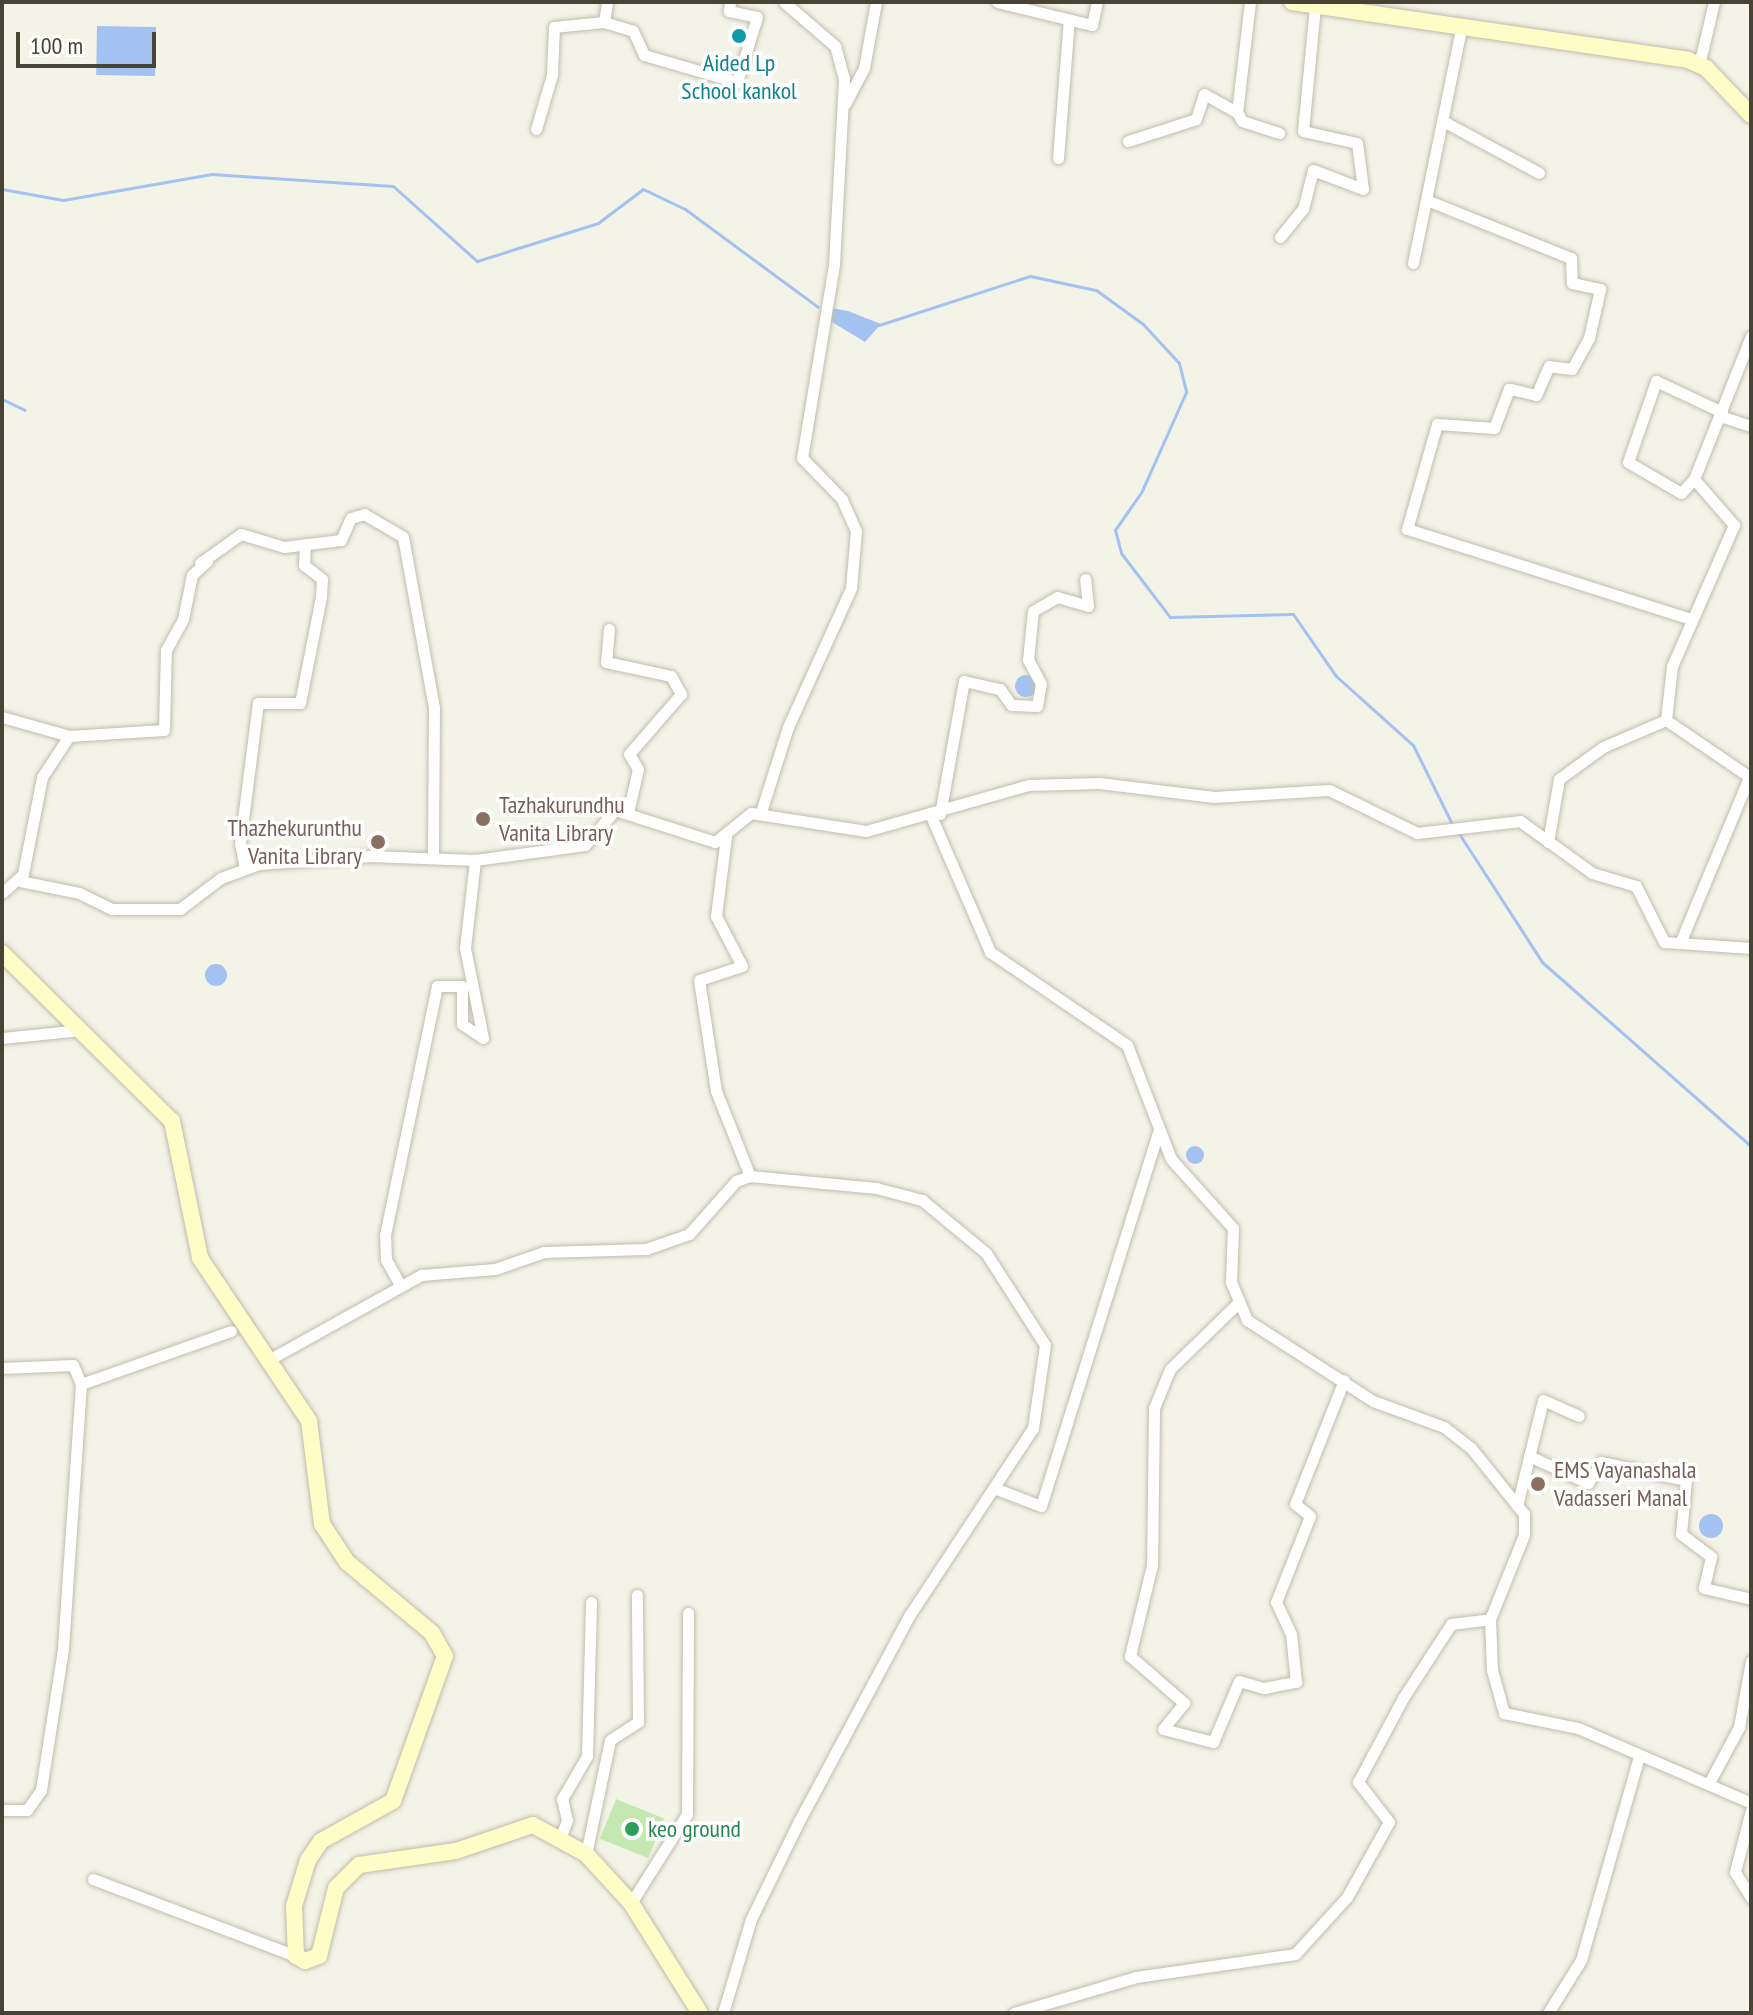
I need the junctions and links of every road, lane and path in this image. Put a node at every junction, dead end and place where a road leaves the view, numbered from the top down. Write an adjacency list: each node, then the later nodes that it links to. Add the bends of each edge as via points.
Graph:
1 (607, 2): 11 (street)
2 (784, 2): 14 (street, via 835,46)
3 (876, 2): 14 (street, via 864,68)
4 (997, 2): 10 (street)
5 (1097, 2): 10 (street, via 1092,25)
6 (1250, 2): 15 (street)
7 (1714, 2): 13 (street)
8 (1304, 4): 12 (main road); 24 (street, via 1303,131 1357,143 1363,189 1313,170 1303,209)
9 (730, 6): 11 (street, via 757,17 737,82 644,55 633,31)
10 (1069, 19): 21 (street)
11 (604, 22): 18 (street, via 554,27 552,75)
12 (1462, 25): 13 (main road); 17 (street)
13 (1699, 65): 16 (main road)
14 (842, 110): 40 (street, via 834,264 802,458 842,499 856,531 853,576)
15 (1237, 112): 19 (street, via 1242,121); 20 (street, via 1204,94 1196,119)
16 (1751, 115)
17 (1443, 121): 22 (street); 23 (street)
18 (536, 129)
19 (1279, 133)
20 (1128, 141)
21 (1058, 158)
22 (1539, 173)
23 (1429, 201): 25 (street); 34 (street, via 1571,258 1572,283 1600,289 1589,338 1572,369 1549,366 1536,395 1509,389 1494,428 1437,424 1407,529)
24 (1280, 237)
25 (1413, 263)
26 (1751, 336): 27 (street)
27 (1721, 414): 28 (street); 29 (street); 29 (street, via 1656,381 1628,462 1681,493)
28 (1751, 426)
29 (1694, 479): 34 (street, via 1734,525)
30 (305, 545): 32 (street, via 267,545 241,534); 45 (street, via 341,540 351,518 364,514 403,537 434,707); 47 (street, via 304,565 322,579 321,597 300,703 258,703 240,843)
31 (215, 559): 32 (street)
32 (200, 563): 38 (street, via 166,650 164,730)
33 (1085, 579): 42 (street, via 1088,606 1057,597 1033,611 1028,660 1041,684 1037,706 1011,705 1000,689 964,681)
34 (1691, 619): 37 (street, via 1672,666)
35 (609, 629): 41 (street, via 606,662 671,676 681,694 629,754 638,769)
36 (2, 717): 38 (street)
37 (1666, 720): 39 (street); 44 (street, via 1603,747 1559,779)
38 (69, 736): 48 (street, via 42,777)
39 (1750, 778): 50 (street)
40 (761, 812): 42 (street, via 866,831); 43 (street)
41 (628, 813): 43 (street, via 695,838); 46 (street, via 604,816 585,845)
42 (936, 815): 44 (street, via 1029,785 1099,783 1214,797 1329,790 1417,833 1520,821); 55 (street, via 990,952 1127,1045)
43 (726, 837): 56 (street, via 716,916 742,966 699,980 716,1091)
44 (1548, 842): 50 (street, via 1592,873 1636,886 1664,942)
45 (433, 856): 46 (street); 47 (street)
46 (475, 860): 57 (street, via 465,948 483,1038 462,1024 462,986 437,986 385,1235 386,1260)
47 (245, 868): 48 (street, via 180,909 112,909 79,893)
48 (20, 881): 49 (street)
49 (2, 893)
50 (1680, 943): 51 (street)
51 (1751, 948)
52 (2, 953): 53 (main road)
53 (83, 1030): 54 (street); 60 (main road, via 172,1121 200,1258)
54 (2, 1038)
55 (1158, 1132): 58 (street, via 1178,1171 1233,1228 1230,1270); 66 (street, via 1041,1506)
56 (750, 1176): 57 (street, via 736,1181 689,1234 646,1249 544,1252 495,1269); 66 (street, via 876,1188 922,1200 986,1253 1045,1345 1046,1371 1033,1428)
57 (399, 1283): 60 (street)
58 (1239, 1302): 62 (street, via 1247,1320); 62 (street, via 1170,1369 1154,1408 1152,1565 1130,1656 1184,1703 1163,1729 1213,1742 1239,1681 1264,1688 1296,1682 1291,1634 1276,1602 1310,1516 1295,1504)
59 (231, 1331): 63 (street)
60 (272, 1358): 84 (main road, via 316,1441 317,1506 329,1536 347,1562 432,1633 445,1656 393,1801 321,1841 308,1860 294,1906)
61 (2, 1368): 63 (street, via 73,1365)
62 (1344, 1380): 67 (street, via 1373,1401 1444,1427 1471,1448)
63 (81, 1384): 77 (street, via 63,1649 41,1790 27,1810)
64 (1579, 1416): 65 (street, via 1543,1400)
65 (1529, 1456): 67 (street); 69 (street, via 1588,1483 1601,1462 1686,1480 1681,1534 1711,1557 1704,1588)
66 (994, 1488): 87 (street, via 909,1616 799,1821 751,1919)
67 (1517, 1506): 72 (street, via 1527,1520 1524,1535)
68 (637, 1595): 80 (street, via 638,1722 610,1740)
69 (1751, 1599)
70 (591, 1602): 79 (street, via 587,1756 562,1799 567,1820)
71 (688, 1613): 83 (street, via 687,1814)
72 (1490, 1619): 74 (street, via 1492,1670 1504,1713 1562,1723); 85 (street, via 1451,1624 1403,1698 1358,1782 1389,1822 1347,1897 1295,1954 1136,1977)
73 (1751, 1661): 75 (street, via 1739,1727)
74 (1639, 1756): 75 (street); 89 (street, via 1581,1960)
75 (1709, 1783): 76 (street)
76 (1751, 1803)
77 (2, 1810)
78 (1751, 1810): 82 (street, via 1735,1872)
79 (561, 1836): 80 (main road); 84 (main road, via 518,1826 456,1851 373,1858 336,1888 319,1956)
80 (586, 1854): 83 (main road)
81 (93, 1879): 84 (street)
82 (1751, 1898)
83 (631, 1903): 86 (main road)
84 (296, 1956)
85 (1039, 2009): 88 (street)
86 (700, 2013)
87 (723, 2013)
88 (1014, 2013)
89 (1548, 2013)

